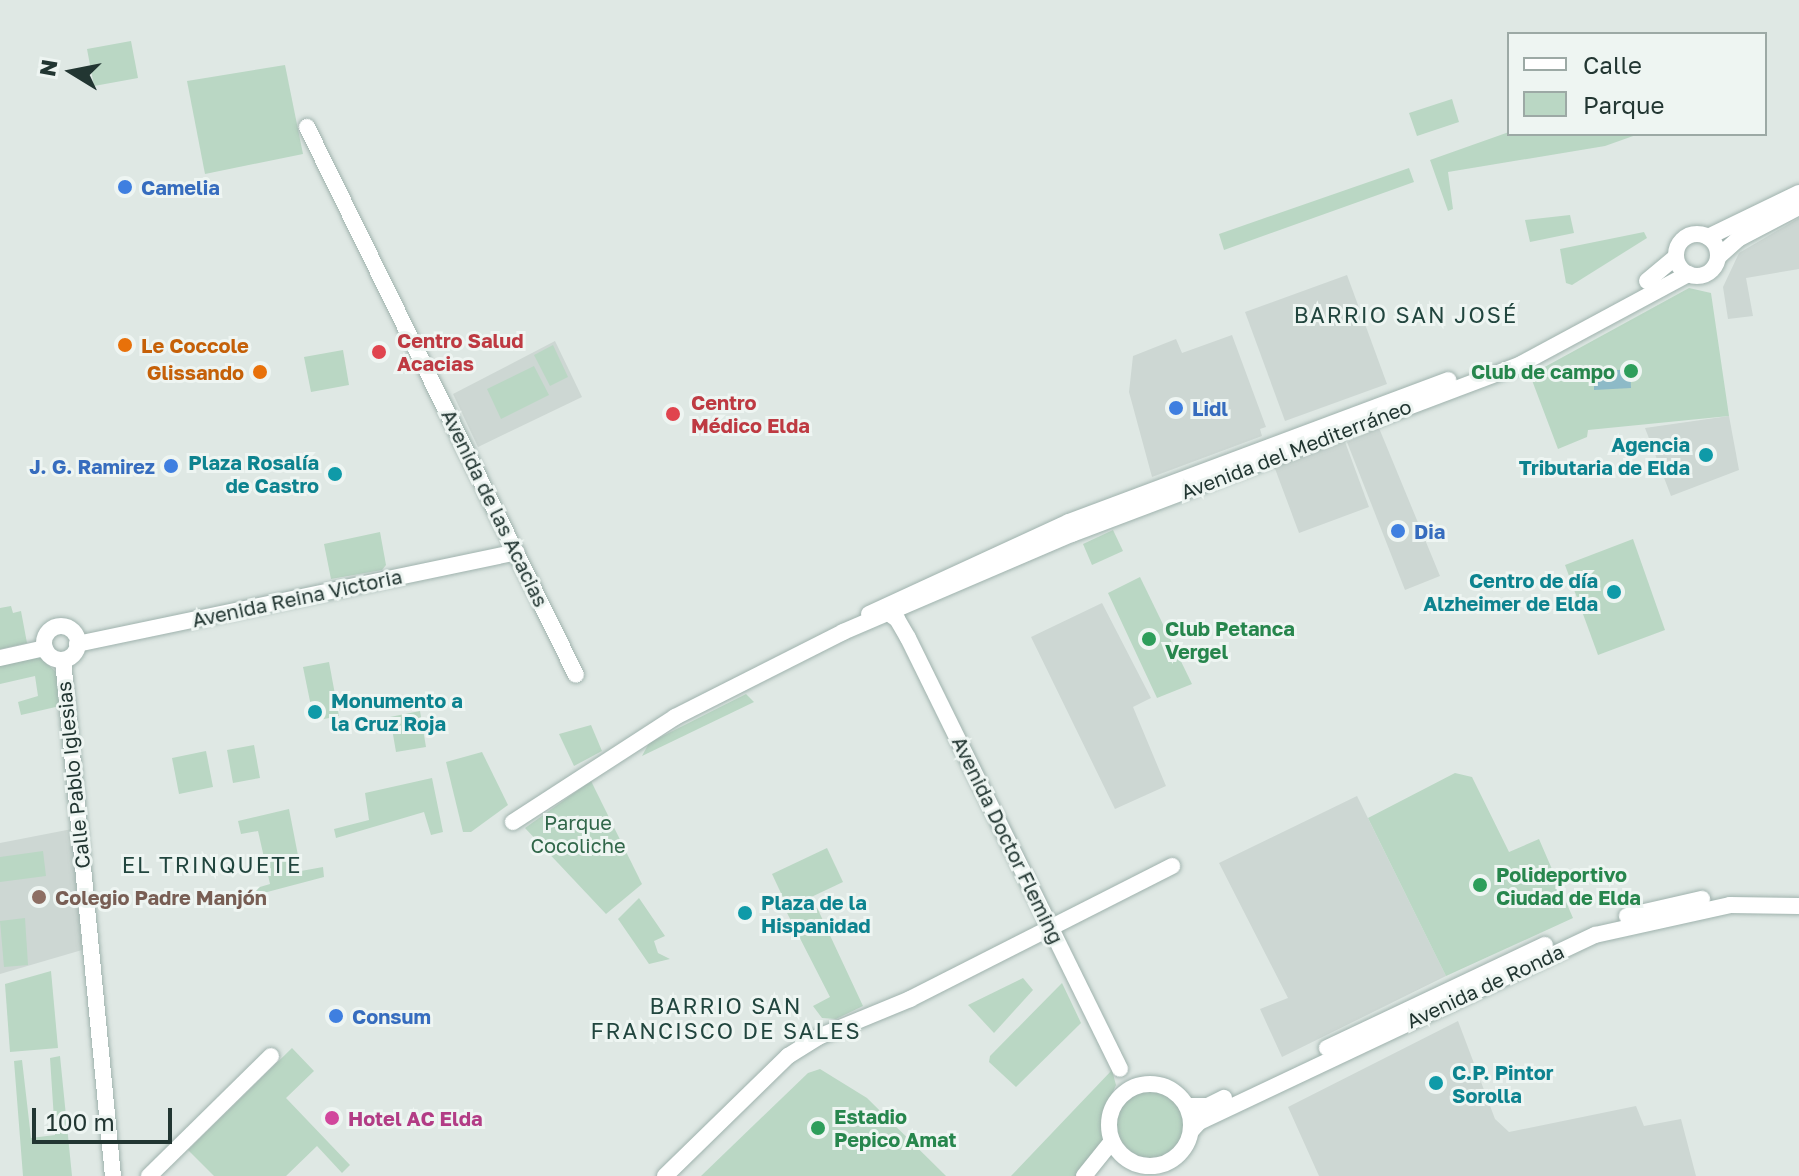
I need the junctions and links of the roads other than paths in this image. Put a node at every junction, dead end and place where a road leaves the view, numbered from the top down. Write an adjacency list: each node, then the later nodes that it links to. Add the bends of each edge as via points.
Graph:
1 (307, 127): 8 (street, Avenida de las Acacias)
2 (1799, 193): 4 (street)
3 (1799, 207): 6 (street, via 1738,239)
4 (1708, 237): 5 (street, via 1686,237); 6 (street)
5 (1676, 257): 7 (street); 10 (street, Avenida del Mediterráneo, via 1662,272 1525,352 1069,522 927,584)
6 (1718, 257): 7 (street, via 1708,273)
7 (1688, 274): 9 (street, Avenida del Mediterráneo, via 1529,361 1072,534)
8 (516, 552): 12 (street, Avenida Reina Victoria); 16 (street, Avenida de las Acacias)
9 (914, 603): 10 (street, Avenida del Mediterráneo); 11 (street)
10 (891, 613): 11 (street, Avenida Doctor Fleming); 17 (street, Avenida del Mediterráneo, via 707,699)
11 (908, 638): 21 (street, Avenida Doctor Fleming)
12 (77, 644): 13 (street, via 71,630 57,627 48,633); 15 (street)
13 (45, 648): 14 (street); 15 (street, via 52,658)
14 (0, 658)
15 (63, 660): 28 (street, Calle Pablo Iglesias)
16 (576, 675)
17 (513, 822)
18 (1172, 866): 21 (street)
19 (1799, 896): 24 (street, Avenida de Ronda, via 1730,895 1662,905 1591,926 1454,985 1208,1106)
20 (1799, 906): 25 (street, Avenida de Ronda, via 1730,905 1595,935 1199,1122)
21 (1051, 927): 23 (street, Avenida Doctor Fleming); 30 (street, via 788,1056)
22 (271, 1056): 29 (street)
23 (1120, 1069)
24 (1187, 1106): 25 (street); 26 (street, via 1157,1084 1132,1088 1111,1112)
25 (1191, 1131): 27 (street, via 1187,1144 1167,1163)
26 (1112, 1141): 27 (street); 31 (street)
27 (1134, 1163): 32 (street, via 1117,1163)
28 (113, 1176)
29 (149, 1176)
30 (665, 1176)
31 (1084, 1176)
32 (1099, 1176)

